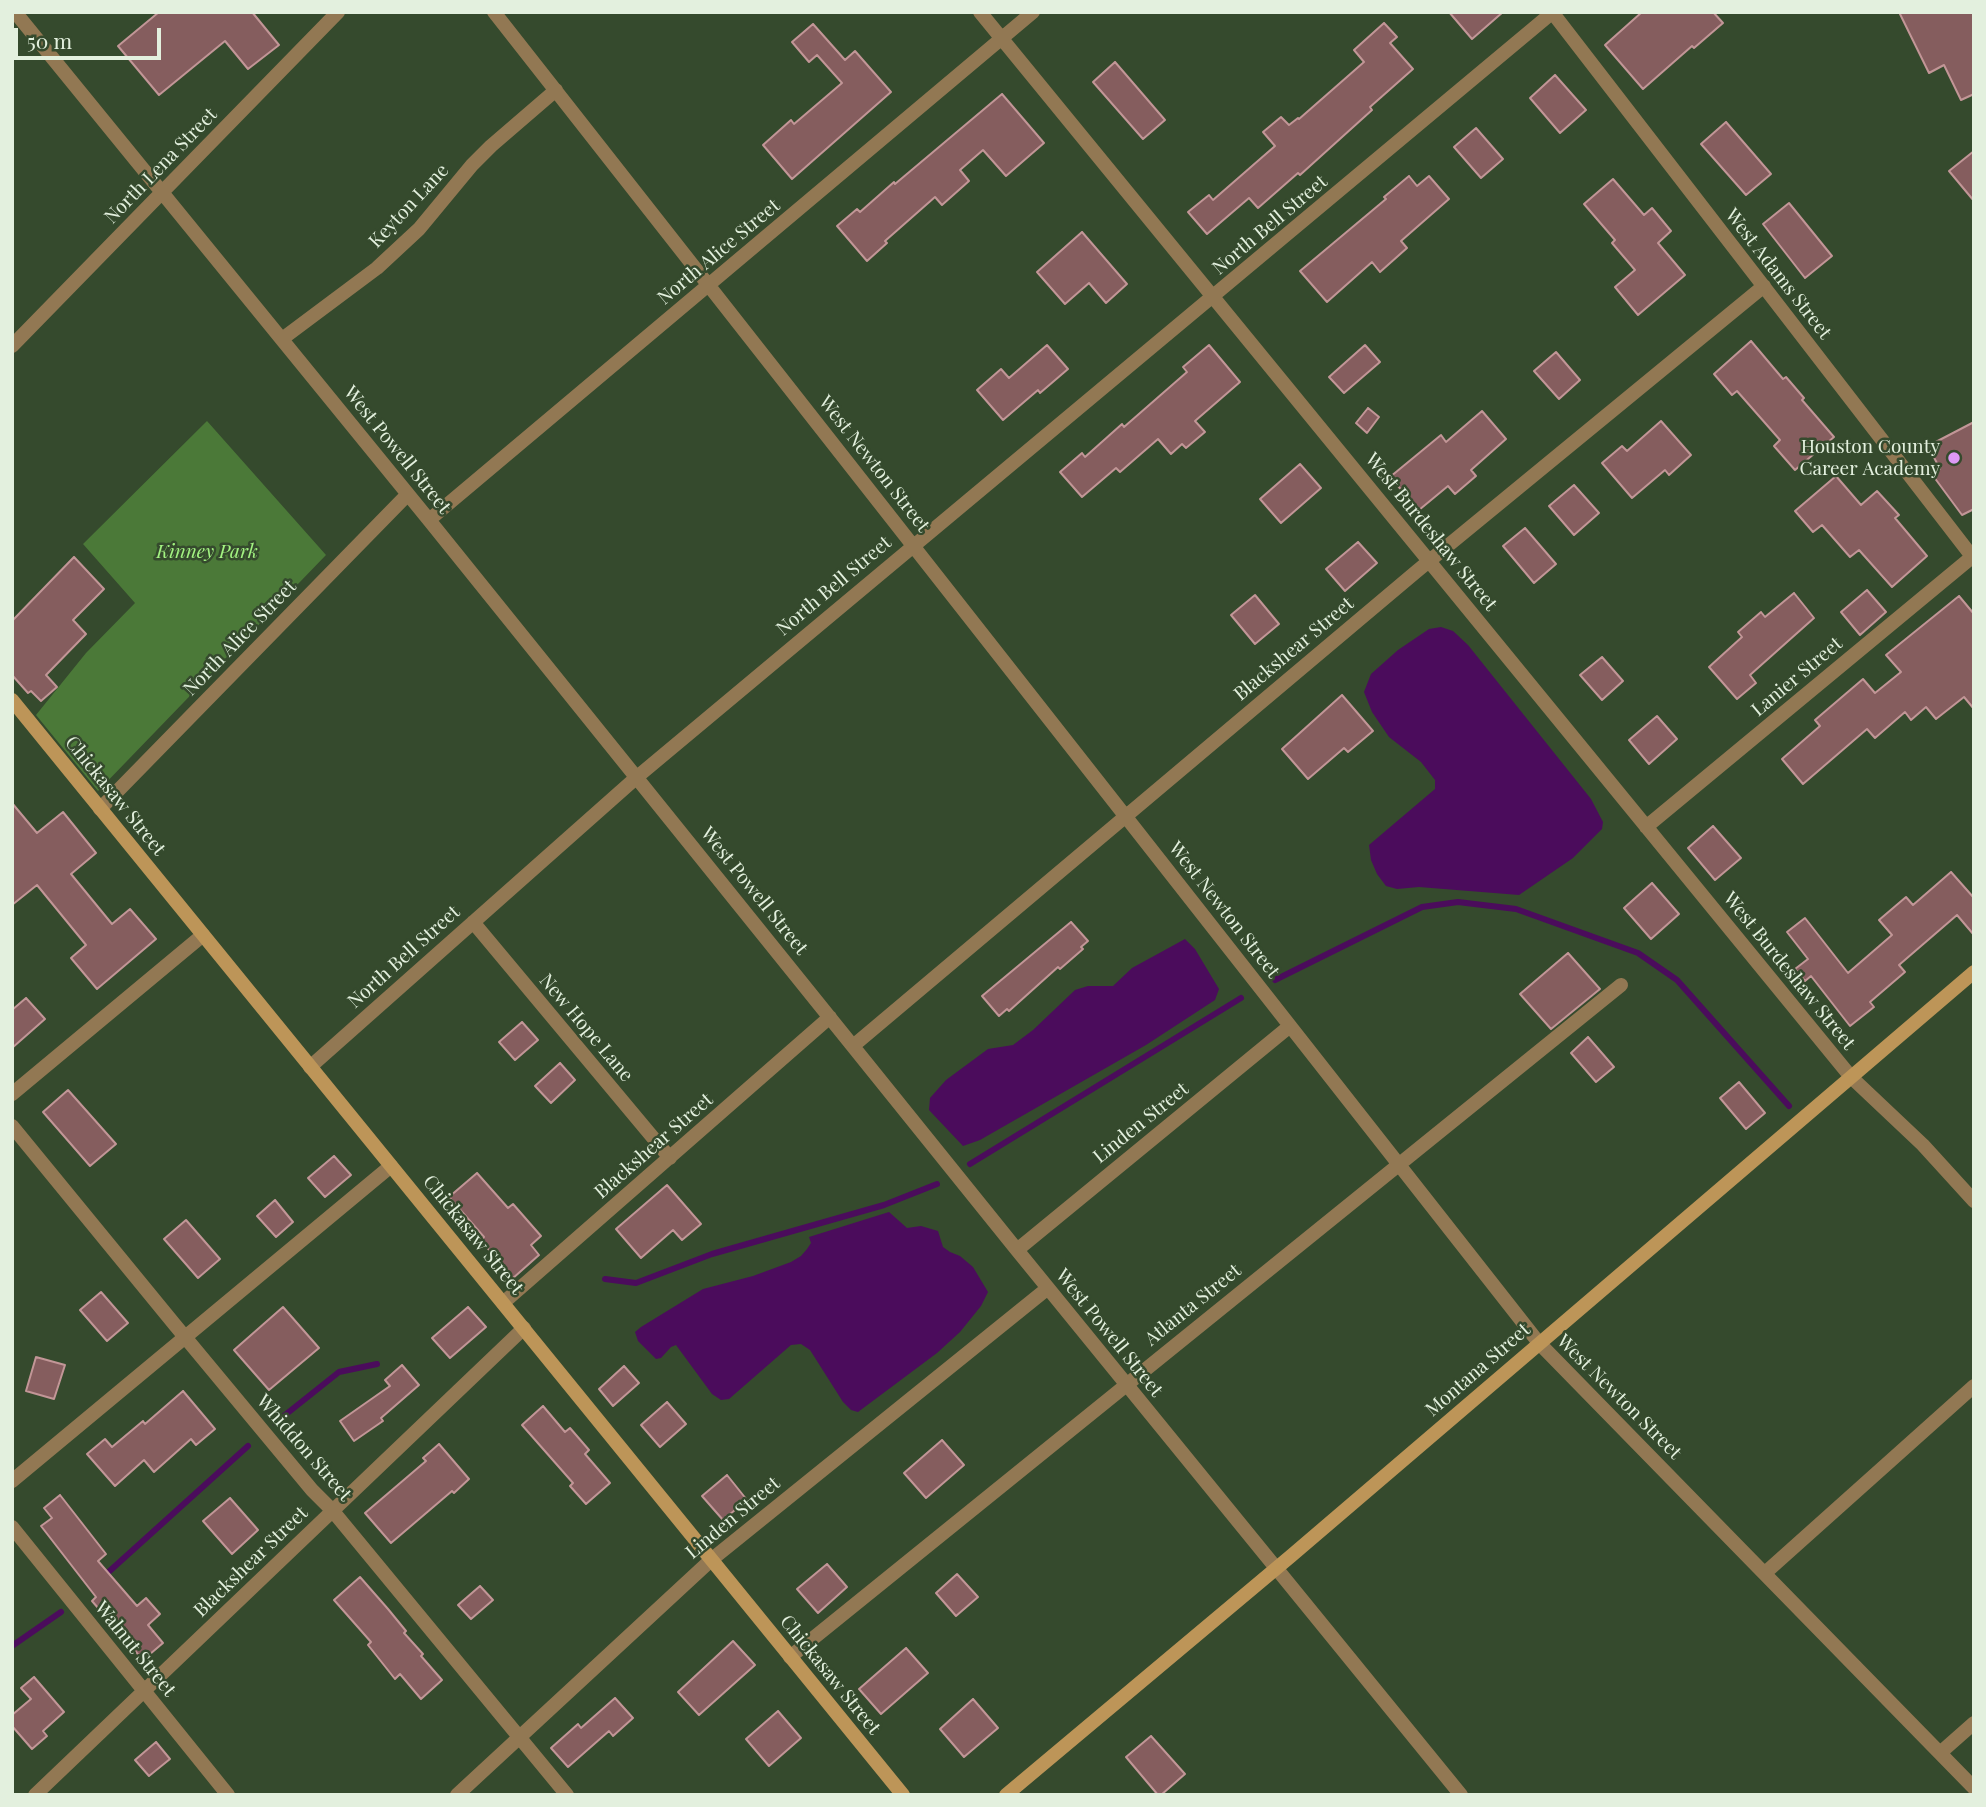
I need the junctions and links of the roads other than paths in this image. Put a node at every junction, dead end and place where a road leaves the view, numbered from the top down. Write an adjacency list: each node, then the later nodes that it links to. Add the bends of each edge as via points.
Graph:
1 (15, 12): 9 (street, West Powell Street)
2 (338, 12): 9 (street, North Lena Street)
3 (494, 12): 8 (street, West Newton Street)
4 (980, 12): 7 (street, West Burdeshaw Street)
5 (1033, 12): 7 (street, North Alice Street)
6 (1552, 13): 11 (street, West Adams Street); 12 (street, North Bell Street)
7 (1002, 39): 10 (street, North Alice Street); 12 (street, West Burdeshaw Street)
8 (556, 90): 10 (street, West Newton Street); 13 (street, Keyton Lane, via 472,165 419,229 377,268)
9 (162, 192): 13 (street, West Powell Street); 14 (street, North Lena Street)
10 (708, 286): 16 (street, North Alice Street); 17 (street, West Newton Street)
11 (1764, 286): 18 (street, West Adams Street); 19 (street, Blackshear Street)
12 (1214, 297): 17 (street, North Bell Street); 19 (street, West Burdeshaw Street)
13 (282, 340): 15 (street, West Powell Street)
14 (12, 346)
15 (408, 494): 16 (street, West Powell Street); 22 (street, North Alice Street)
16 (429, 520): 21 (street, West Powell Street)
17 (913, 545): 21 (street, North Bell Street); 23 (street, West Newton Street)
18 (1973, 558): 24 (street, Lanier Street)
19 (1430, 561): 23 (street, Blackshear Street); 24 (street, West Burdeshaw Street)
20 (12, 700): 22 (street, Chickasaw Street)
21 (637, 777): 25 (street, North Bell Street); 29 (street, West Powell Street)
22 (100, 809): 26 (street, Chickasaw Street)
23 (1125, 815): 30 (street, West Newton Street); 31 (street, Blackshear Street)
24 (1646, 827): 33 (street, West Burdeshaw Street)
25 (473, 922): 32 (street, North Bell Street); 36 (street, New Hope Lane)
26 (203, 934): 32 (street, Chickasaw Street); 34 (street)
27 (1974, 972): 33 (street, Montana Street)
28 (1621, 985): 37 (street, Atlanta Street)
29 (830, 1017): 31 (street, West Powell Street); 36 (street, Blackshear Street)
30 (1290, 1026): 37 (street, West Newton Street); 40 (street, Linden Street)
31 (853, 1046): 40 (street, West Powell Street)
32 (310, 1067): 38 (street, Chickasaw Street)
33 (1851, 1077): 39 (street, West Burdeshaw Street); 45 (street, Montana Street)
34 (12, 1094)
35 (12, 1126): 44 (street, Whiddon Street)
36 (670, 1158): 42 (street, Blackshear Street)
37 (1398, 1163): 45 (street, West Newton Street); 46 (street, Atlanta Street)
38 (391, 1166): 42 (street, Chickasaw Street); 44 (street)
39 (1974, 1201)
40 (1017, 1250): 41 (street, West Powell Street)
41 (1048, 1288): 46 (street, West Powell Street); 51 (street, Linden Street)
42 (503, 1303): 43 (street, Chickasaw Street)
43 (524, 1328): 49 (street, Blackshear Street); 51 (street, Chickasaw Street)
44 (185, 1337): 48 (street); 49 (street, Whiddon Street)
45 (1539, 1343): 52 (street, Montana Street); 53 (street, West Newton Street)
46 (1126, 1384): 52 (street, West Powell Street); 54 (street, Atlanta Street)
47 (1974, 1386): 53 (street)
48 (12, 1481)
49 (332, 1510): 55 (street, Blackshear Street); 57 (street, Whiddon Street)
50 (12, 1527): 55 (street, Walnut Street)
51 (710, 1560): 54 (street, Chickasaw Street); 57 (street, Linden Street)
52 (1275, 1569): 65 (street, Montana Street); 66 (street, West Powell Street)
53 (1765, 1573): 58 (street, West Newton Street)
54 (790, 1657): 64 (street, Chickasaw Street)
55 (144, 1690): 60 (street, Blackshear Street); 61 (street, Walnut Street)
56 (1974, 1723): 58 (street)
57 (521, 1737): 62 (street, Linden Street); 63 (street, Whiddon Street)
58 (1940, 1753): 59 (street, West Newton Street)
59 (1974, 1788): 67 (street)
60 (35, 1795)
61 (228, 1795)
62 (457, 1795)
63 (567, 1795)
64 (903, 1795)
65 (1006, 1795)
66 (1461, 1795)
67 (1967, 1795)

